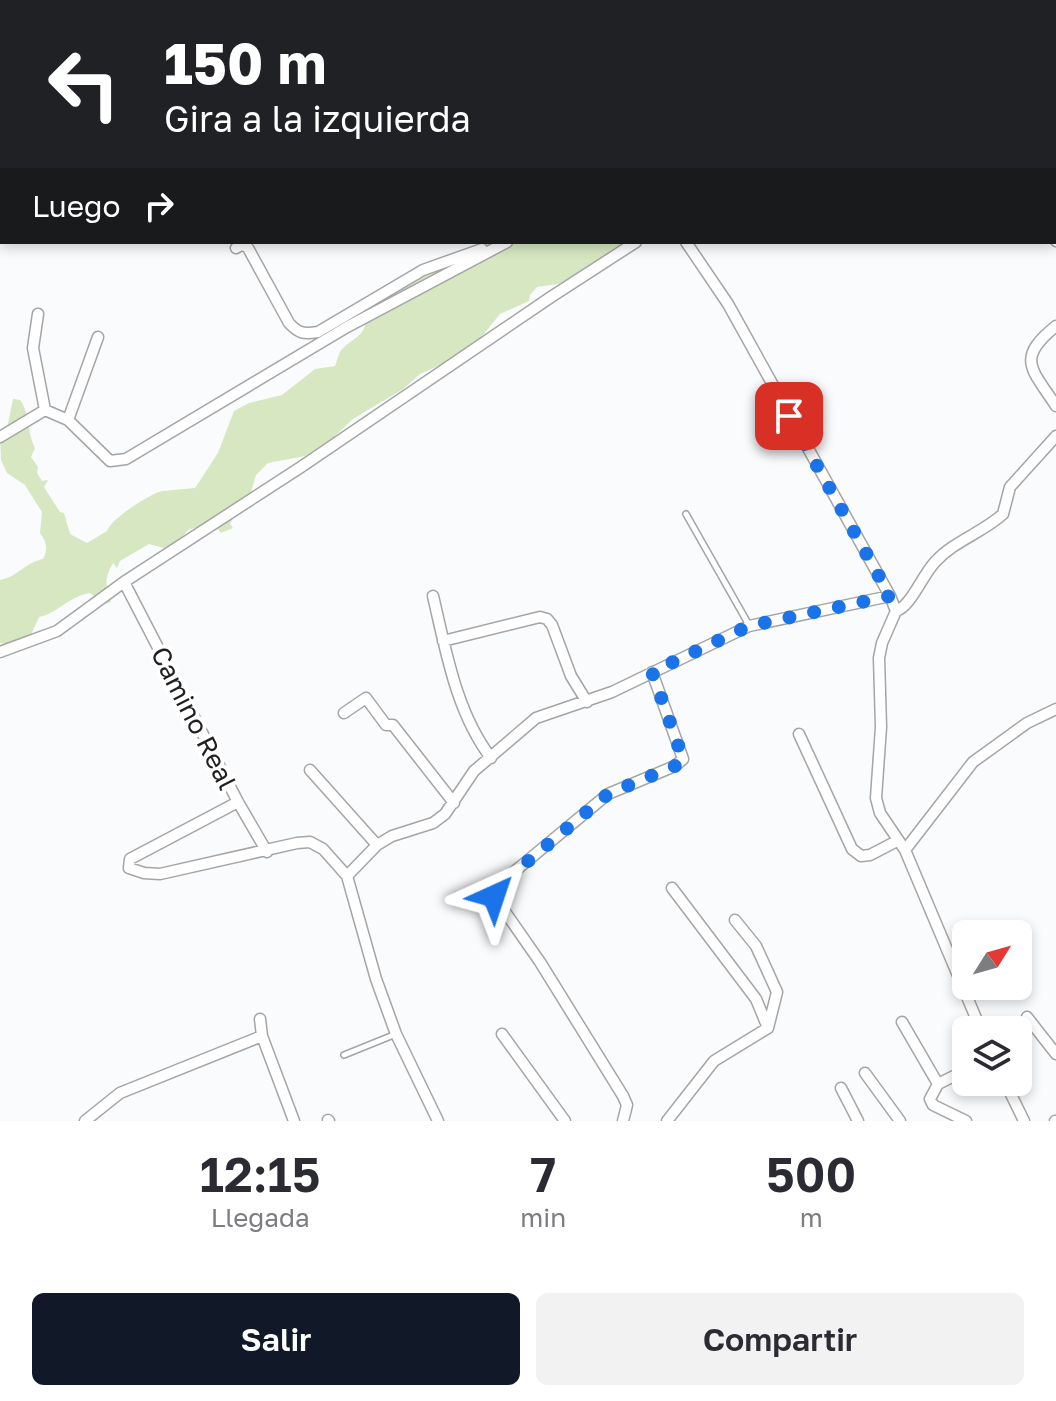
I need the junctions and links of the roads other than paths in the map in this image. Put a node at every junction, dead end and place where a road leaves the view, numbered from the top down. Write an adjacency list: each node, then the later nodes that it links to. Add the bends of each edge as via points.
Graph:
1 (243, 244): 7 (street)
2 (243, 244): 3 (street, via 289,323 306,334 318,332 423,270)
3 (499, 244)
4 (501, 244): 13 (street, via 347,327 126,459 110,461)
5 (633, 244): 17 (street)
6 (687, 244): 19 (street, via 728,304)
7 (236, 248)
8 (38, 314): 12 (street, via 33,348)
9 (1056, 326): 11 (street, via 1037,342 1031,360)
10 (98, 337): 13 (street)
11 (1056, 406)
12 (45, 410): 13 (street); 15 (street)
13 (68, 420)
14 (1056, 436): 20 (street, via 1010,487 1003,514 944,553 906,607)
15 (0, 437)
16 (686, 514): 21 (lane)
17 (124, 582): 23 (street, via 57,631); 31 (street, Camino Real)
18 (433, 596): 22 (street)
19 (890, 596): 20 (street); 21 (street)
20 (896, 611): 33 (street, via 879,658 876,798)
21 (749, 626): 24 (street)
22 (443, 641): 25 (street, via 547,619); 29 (street, via 469,725)
23 (0, 652)
24 (652, 672): 25 (street); 59 (street, via 683,759 608,794 494,892 623,1096)
25 (587, 702): 29 (street, via 536,718)
26 (1056, 709): 35 (street, via 973,762)
27 (344, 713): 32 (street, via 366,698)
28 (799, 734): 33 (street, via 852,849 870,855)
29 (491, 758): 32 (street, via 474,771)
30 (310, 770): 34 (street)
31 (238, 802): 36 (street, Camino Real); 36 (street, via 130,859 129,868 160,874)
32 (454, 803): 34 (street, via 433,823)
33 (897, 841): 35 (street)
34 (377, 845): 37 (street)
35 (905, 850): 40 (street)
36 (267, 852): 37 (street, via 310,842)
37 (347, 876): 45 (street)
38 (672, 888): 44 (street, via 756,999)
39 (735, 920): 44 (street, via 756,946 777,992)
40 (975, 1016)
41 (260, 1019): 47 (street)
42 (902, 1022): 52 (street)
43 (1032, 1023): 48 (street)
44 (768, 1028): 60 (street, via 714,1061)
45 (396, 1034): 49 (lane); 57 (street)
46 (502, 1034): 58 (street)
47 (262, 1036): 55 (street, via 120,1093); 56 (street)
48 (1056, 1054)
49 (344, 1055)
50 (865, 1073): 62 (street)
51 (952, 1077): 52 (street)
52 (938, 1084): 63 (street, via 930,1099 933,1105)
53 (841, 1088): 61 (street)
54 (1012, 1096): 64 (street)
55 (85, 1121)
56 (294, 1121)
57 (438, 1121)
58 (565, 1121)
59 (623, 1121)
60 (667, 1121)
61 (858, 1121)
62 (900, 1121)
63 (966, 1121)
64 (1024, 1121)

